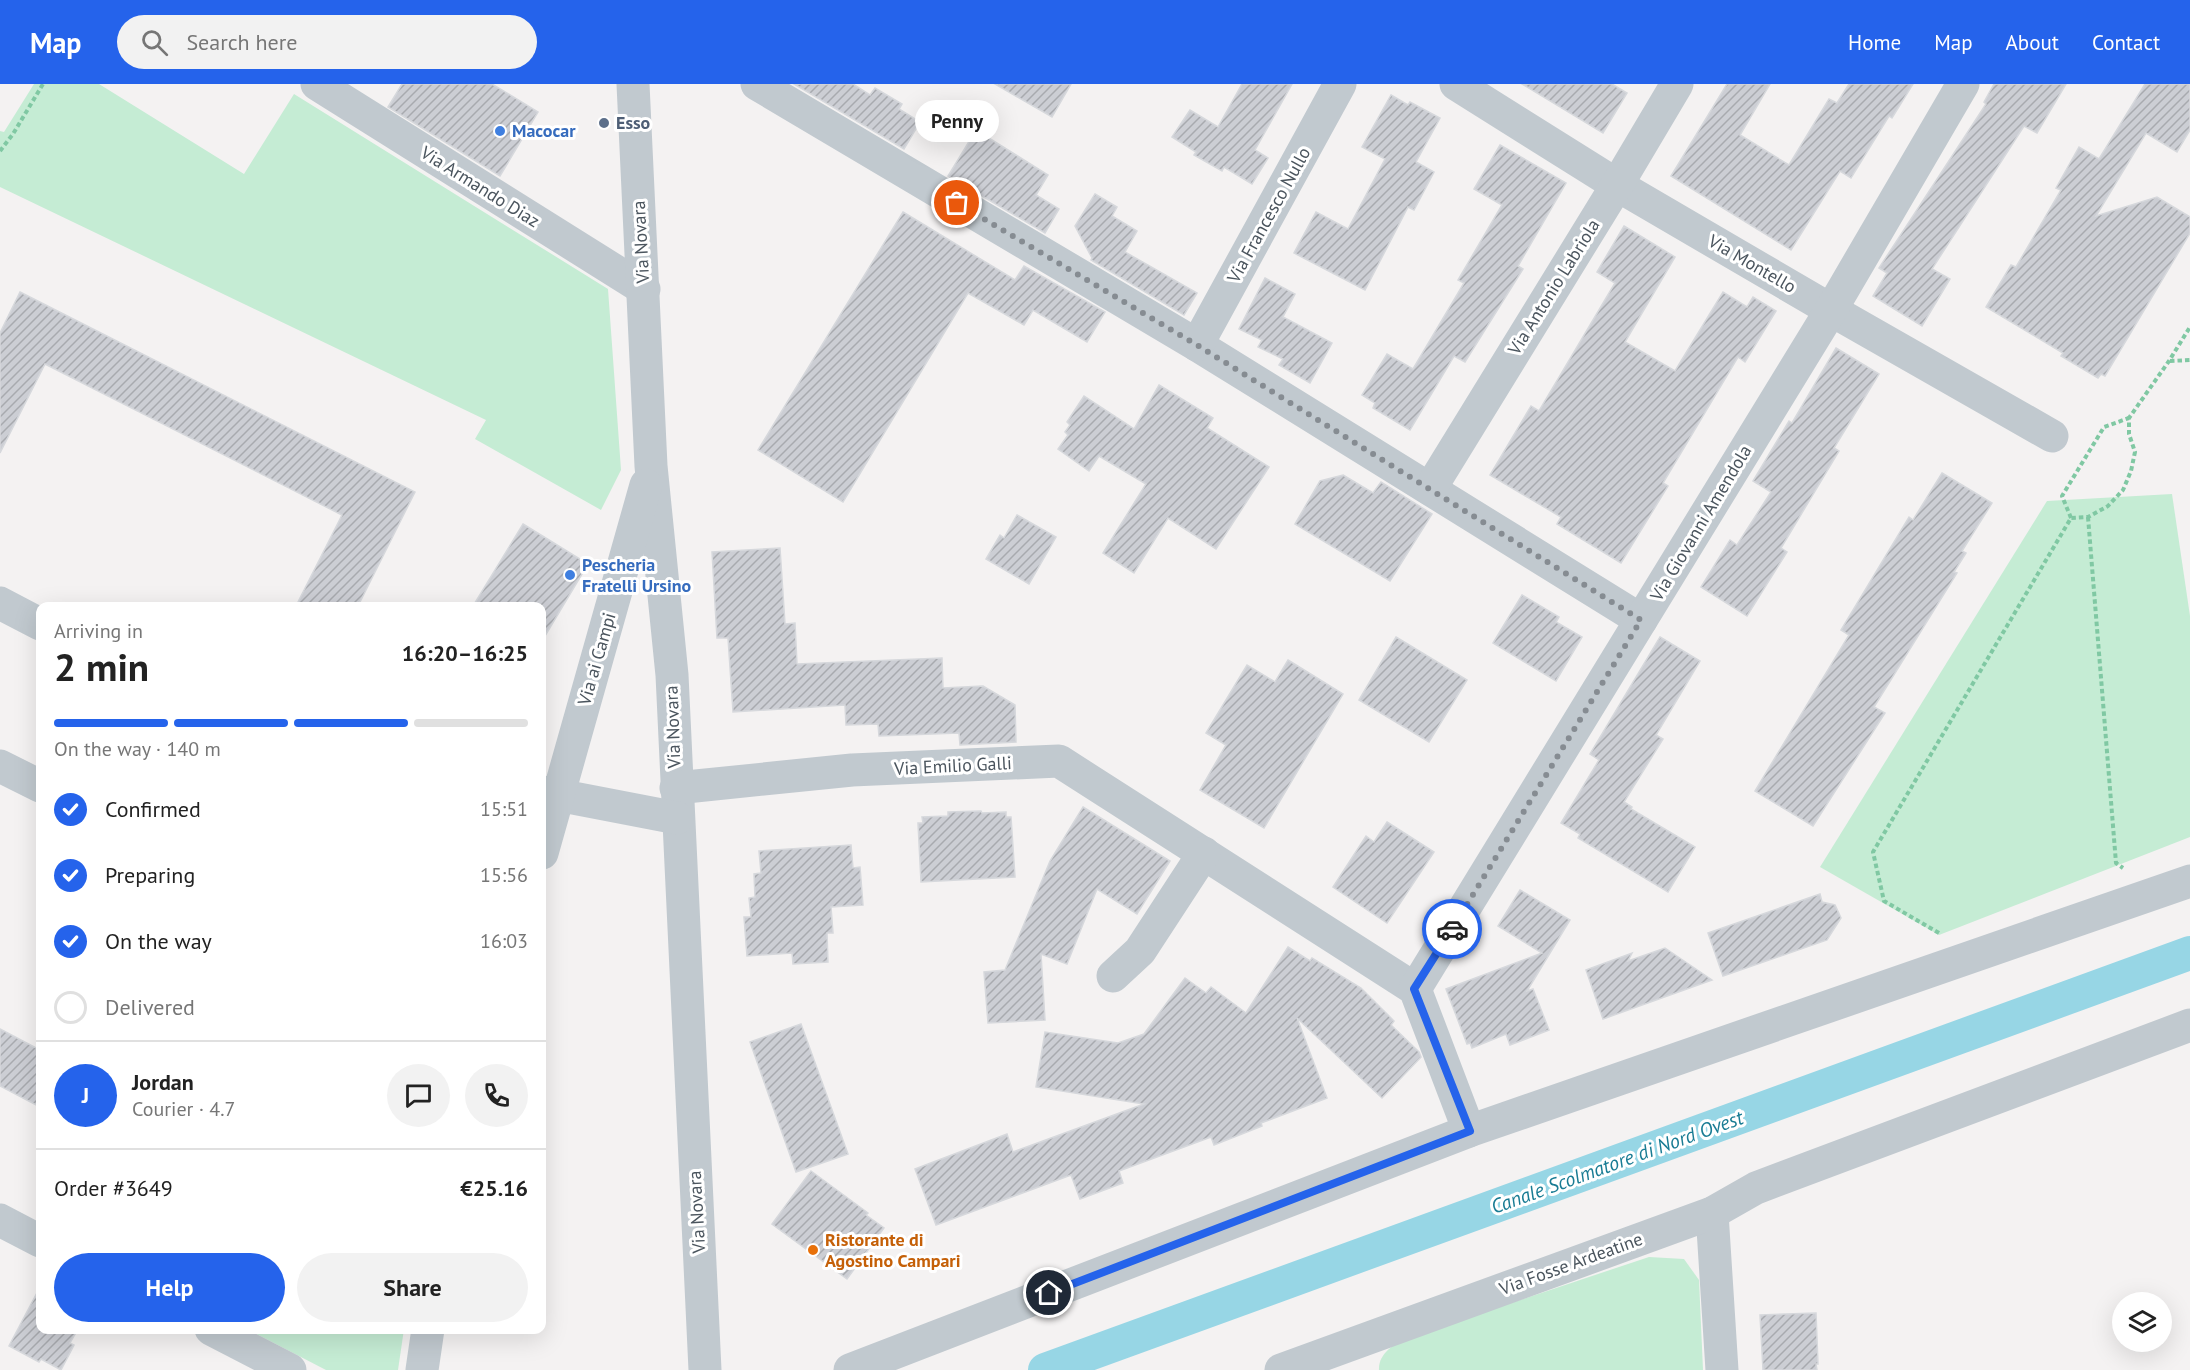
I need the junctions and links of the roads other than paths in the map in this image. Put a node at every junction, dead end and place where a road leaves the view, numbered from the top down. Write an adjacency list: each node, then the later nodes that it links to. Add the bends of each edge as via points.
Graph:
1 (317, 84): 9 (street, Via Armando Diaz)
2 (633, 84): 9 (street, Via Novara)
3 (757, 84): 11 (street)
4 (1340, 84): 11 (street, Via Francesco Nullo)
5 (1456, 84): 8 (street, Via Montello)
6 (1677, 84): 8 (street, Via Antonio Labriola)
7 (1963, 84): 10 (street, Via Giovanni Amendola)
8 (1617, 185): 10 (street, Via Montello); 14 (street, Via Antonio Labriola)
9 (644, 289): 13 (street, Via Novara)
10 (1831, 310): 12 (street, Via Montello); 16 (street, Via Giovanni Amendola)
11 (1197, 345): 14 (street)
12 (2052, 436)
13 (651, 466): 20 (street, Via ai Campi); 21 (street, Via Novara, via 672,675)
14 (1430, 489): 16 (street)
15 (0, 603): 17 (street)
16 (1641, 620): 26 (street, Via Giovanni Amendola)
17 (36, 622)
18 (0, 766): 19 (street)
19 (36, 784)
20 (550, 793): 21 (street, Via Emilio Galli); 22 (street, Via ai Campi)
21 (676, 803): 23 (street, Via Emilio Galli, via 852,770 1059,761); 37 (street, Via Novara)
22 (546, 823)
23 (1204, 853): 25 (street, via 1140,951); 26 (street, Via Emilio Galli)
24 (2190, 881): 28 (street)
25 (1113, 976)
26 (1414, 989): 28 (street)
27 (2190, 1025): 29 (street, Via Fosse Ardeatine, via 1756,1188)
28 (1470, 1131): 38 (street)
29 (1712, 1212): 34 (street, Via Fosse Ardeatine); 40 (street)
30 (0, 1220): 31 (street)
31 (36, 1239)
32 (221, 1334): 35 (street)
33 (427, 1334): 36 (street)
34 (1358, 1356): 39 (street, Via Fosse Ardeatine)
35 (290, 1370)
36 (422, 1370)
37 (705, 1370)
38 (849, 1370)
39 (1281, 1370)
40 (1722, 1370)

